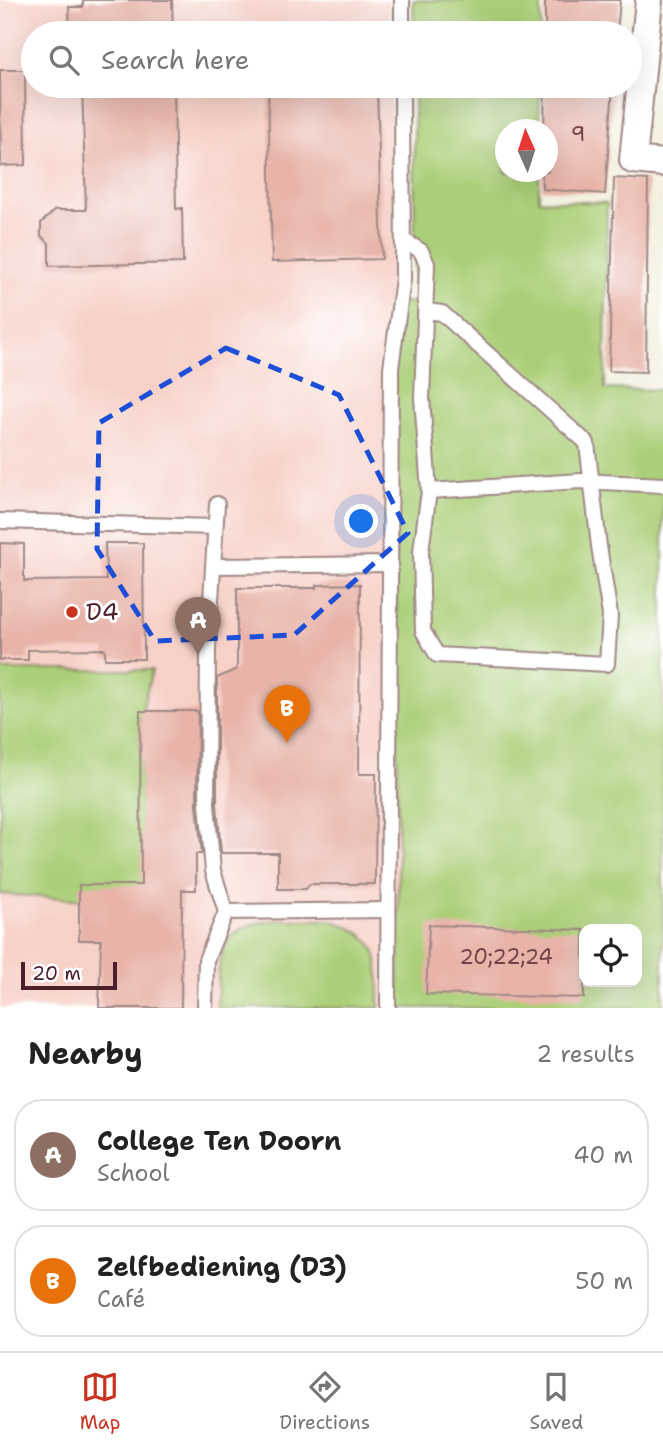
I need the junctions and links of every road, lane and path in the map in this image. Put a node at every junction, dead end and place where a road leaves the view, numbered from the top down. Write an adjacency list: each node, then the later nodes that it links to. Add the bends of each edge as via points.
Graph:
1 (402, 0): 3 (lane)
2 (649, 0): 4 (street)
3 (402, 21)
4 (642, 70)
5 (402, 98): 8 (lane)
6 (639, 98): 7 (street, via 633,160)
7 (663, 163)
8 (403, 240): 9 (lane, via 421,251 427,264); 16 (lane, via 403,279 391,368)
9 (426, 311): 10 (lane, via 442,313 587,443); 12 (lane, via 422,398)
10 (591, 482): 11 (lane); 12 (lane); 12 (lane, via 610,615 607,664 437,655 423,631 421,551)
11 (663, 485)
12 (429, 491)
13 (217, 504): 15 (lane)
14 (0, 521): 15 (lane)
15 (215, 527): 17 (lane)
16 (390, 564): 17 (lane); 18 (lane)
17 (213, 566): 19 (lane, via 207,804 213,871)
18 (388, 910): 19 (lane); 21 (lane)
19 (226, 912): 20 (lane, via 206,960)
20 (205, 1008)
21 (388, 1008)

